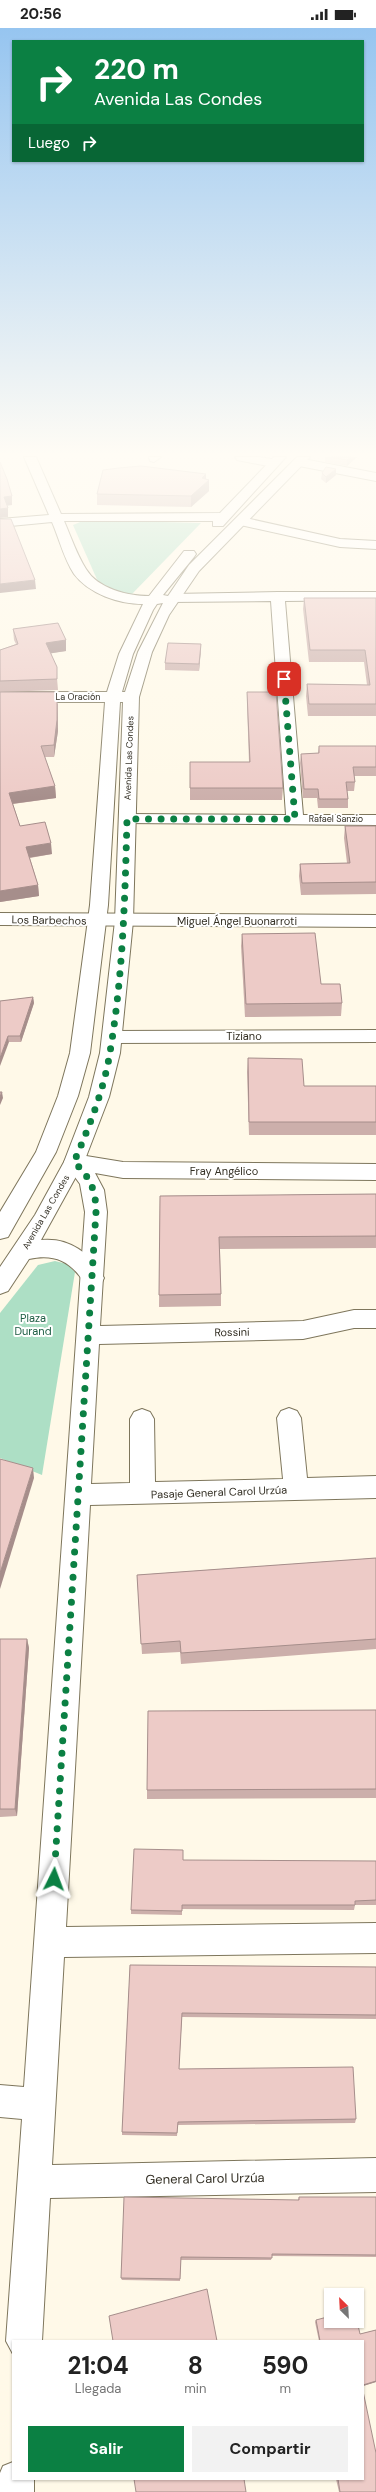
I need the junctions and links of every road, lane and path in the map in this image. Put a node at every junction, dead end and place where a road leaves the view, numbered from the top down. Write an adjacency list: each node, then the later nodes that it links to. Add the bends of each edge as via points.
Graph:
1 (81, 572): 7 (main road, via 94,586 129,600)
2 (172, 572): 7 (main road, Avenida Las Condes)
3 (191, 572): 6 (main road, Avenida Las Condes)
4 (278, 596): 5 (main road); 6 (main road); 12 (main road)
5 (376, 596)
6 (172, 598): 7 (main road); 10 (main road, Avenida Las Condes, via 144,652)
7 (151, 600): 9 (main road, Avenida Las Condes, via 126,654)
8 (0, 697): 9 (main road, La Oración)
9 (114, 697): 10 (main road, La Oración); 15 (main road, Avenida Las Condes)
10 (131, 697): 11 (main road, Avenida Las Condes)
11 (127, 819): 12 (main road, Rafael Sanzio); 16 (main road, Avenida Las Condes)
12 (295, 819): 13 (main road, Rafael Sanzio)
13 (376, 820)
14 (0, 919): 15 (main road, Los Barbechos)
15 (97, 920): 16 (main road, Miguel Ángel Buonarroti); 22 (main road, Avenida Las Condes, via 83,1038 76,1072 46,1152)
16 (124, 921): 17 (main road, Miguel Ángel Buonarroti); 19 (main road, Avenida Las Condes)
17 (376, 921)
18 (376, 1036): 19 (main road, Tiziano)
19 (112, 1037): 20 (main road, Avenida Las Condes, via 99,1098)
20 (74, 1162): 21 (main road, Fray Angélico, via 123,1170); 23 (main road, Avenida Las Condes, via 47,1214); 24 (main road, via 91,1181 96,1199)
21 (376, 1172)
22 (0, 1231)
23 (23, 1252): 24 (main road, via 44,1247 63,1250 83,1263); 25 (main road, Avenida Las Condes)
24 (93, 1278): 27 (main road)
25 (0, 1285)
26 (376, 1319): 27 (main road, Rossini, via 354,1319 303,1330)
27 (88, 1335): 33 (main road)
28 (142, 1418): 32 (main road, Pasaje General Carol Urzúa)
29 (290, 1418): 31 (main road, Pasaje General Carol Urzúa)
30 (376, 1488): 31 (main road, Pasaje General Carol Urzúa)
31 (296, 1490): 32 (main road, Pasaje General Carol Urzúa)
32 (143, 1494): 33 (main road, Pasaje General Carol Urzúa)
33 (78, 1495): 35 (main road)
34 (376, 1938): 35 (main road)
35 (50, 1942): 37 (main road)
36 (0, 2101): 37 (main road)
37 (39, 2105): 39 (main road)
38 (376, 2175): 39 (main road, General Carol Urzúa)
39 (34, 2182): 40 (main road)
40 (24, 2340)
41 (16, 2480): 42 (main road)
42 (15, 2492)

